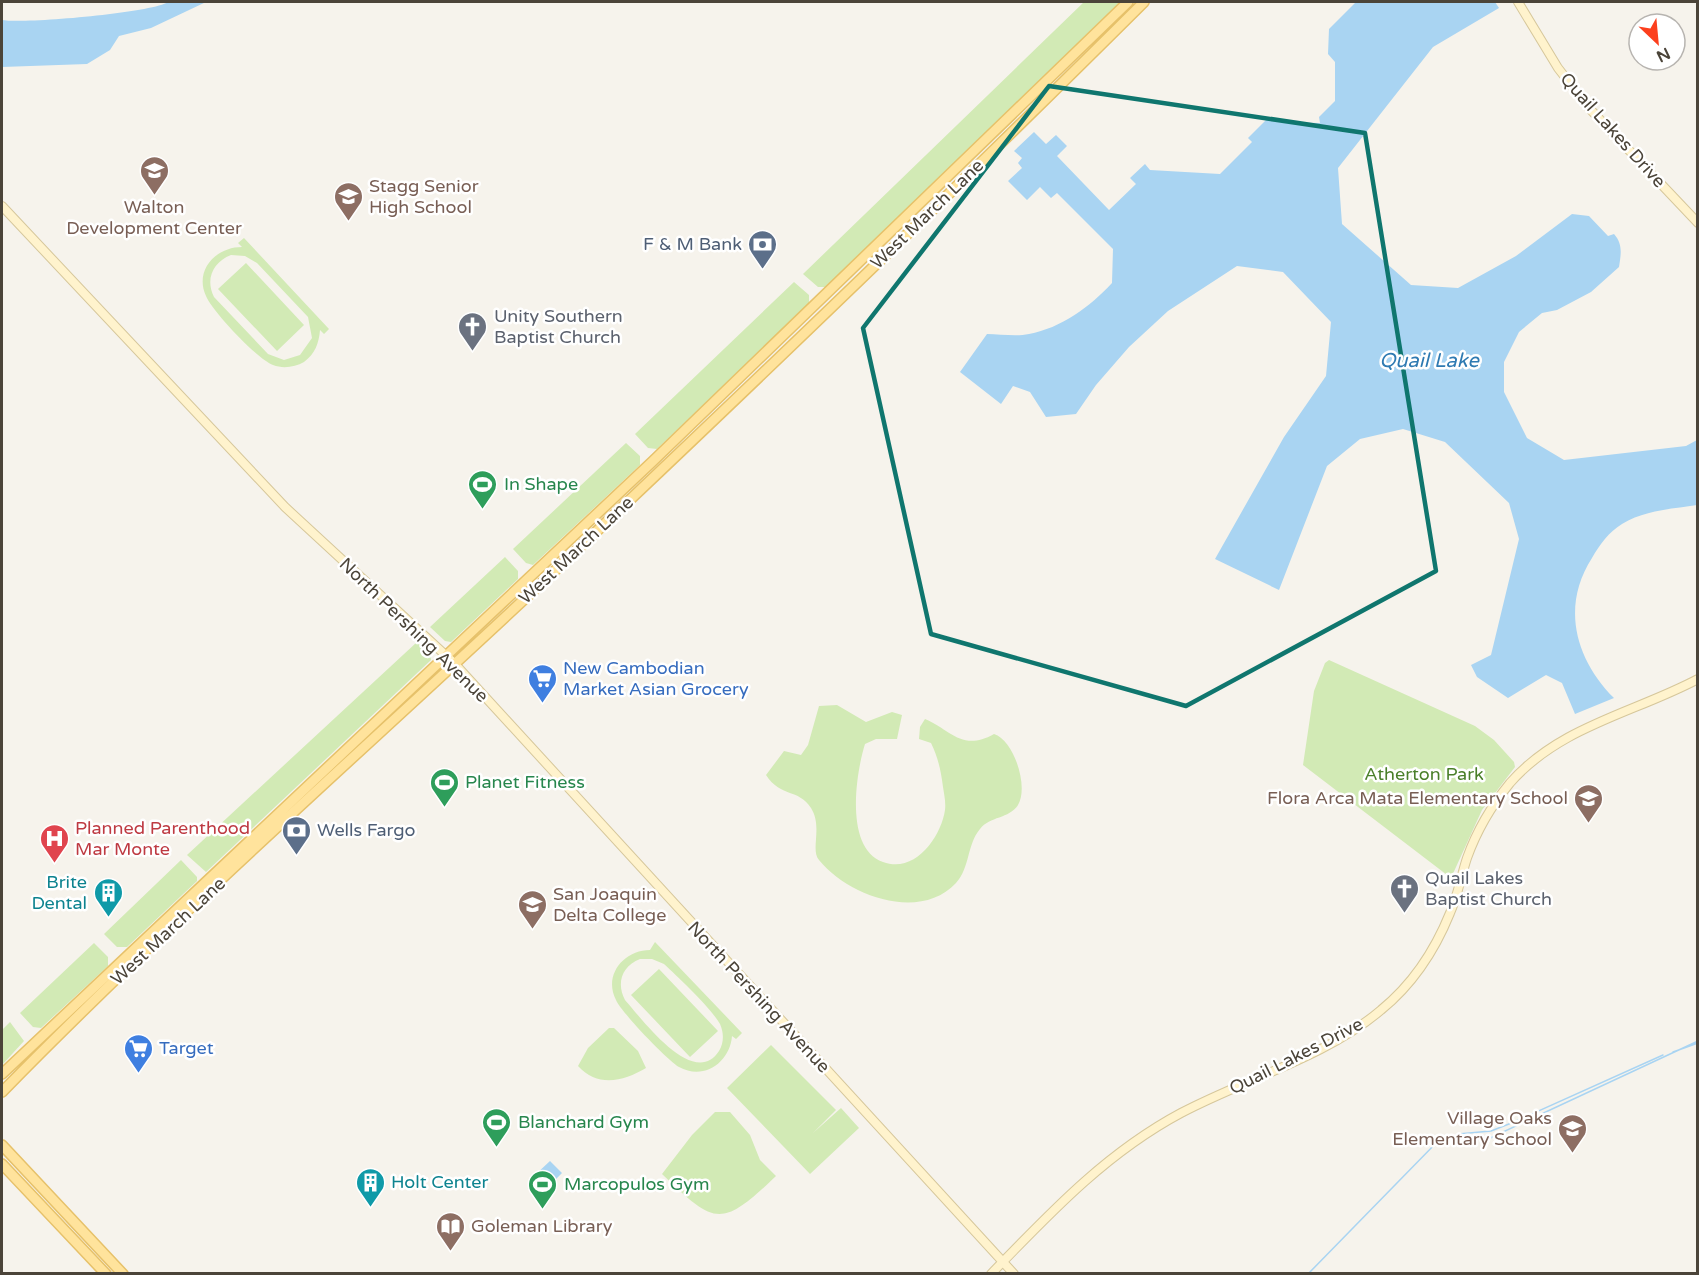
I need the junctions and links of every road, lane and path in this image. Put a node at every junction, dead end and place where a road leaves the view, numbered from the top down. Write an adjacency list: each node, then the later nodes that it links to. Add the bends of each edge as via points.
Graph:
1 (1128, 2): 6 (main road, West March Lane, via 653,461)
2 (1144, 2): 7 (main road, West March Lane, via 831,307)
3 (1518, 2): 5 (main road, Quail Lakes Drive, via 1558,68 1589,108)
4 (2, 206): 6 (main road, North Pershing Avenue, via 285,507)
5 (1698, 223)
6 (445, 654): 7 (main road, North Pershing Avenue); 9 (main road, West March Lane)
7 (454, 663): 10 (main road, West March Lane); 13 (main road, North Pershing Avenue)
8 (1698, 679): 13 (main road, Quail Lakes Drive, via 1574,733 1540,755 1512,782 1475,837 1451,911 1432,950 1410,982 1380,1011 1340,1038 1190,1108 1129,1145 1073,1191)
9 (2, 1074)
10 (2, 1092)
11 (2, 1145): 15 (main road)
12 (2, 1164): 14 (main road)
13 (1003, 1261): 16 (main road, Quail Lakes Drive); 17 (main road, North Pershing Avenue)
14 (106, 1274)
15 (123, 1274)
16 (991, 1274)
17 (1014, 1274)

